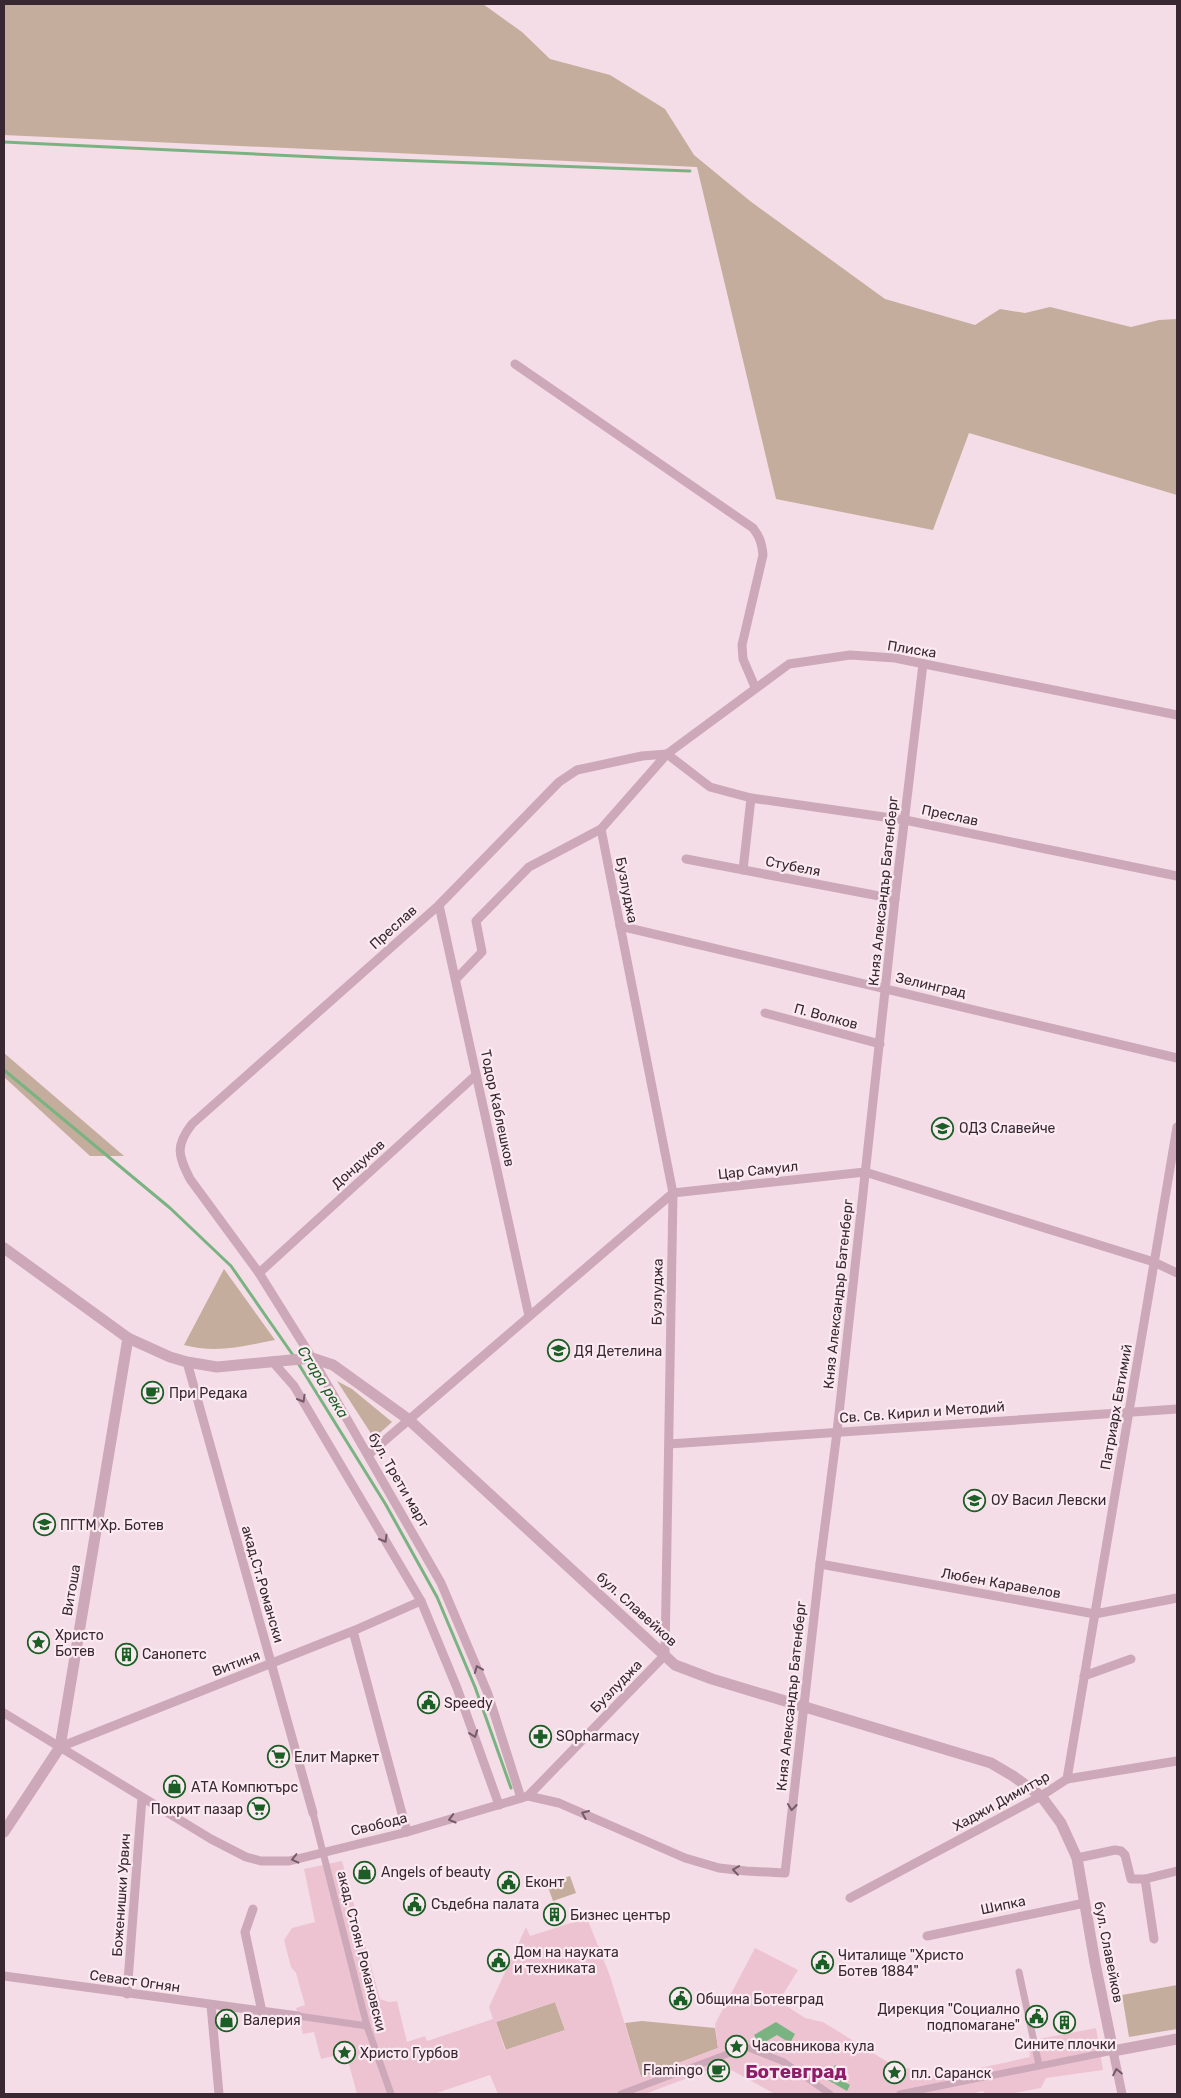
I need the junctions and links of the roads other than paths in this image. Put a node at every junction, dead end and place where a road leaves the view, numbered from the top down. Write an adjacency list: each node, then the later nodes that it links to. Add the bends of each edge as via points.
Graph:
1 (515, 364): 3 (street, via 753,528 762,544 763,555 742,645 743,659)
2 (923, 664): 3 (street, Плиска, via 895,658 850,655 788,664); 4 (street, Плиска); 7 (street, Княз Александър Батенберг)
3 (755, 688): 5 (street, Плиска)
4 (1177, 714)
5 (667, 754): 6 (street, Преслав, via 710,787); 8 (street, Плиска); 13 (street, Преслав, via 577,770 559,782)
6 (752, 798): 7 (street, Преслав); 10 (street)
7 (905, 820): 11 (street, Преслав); 12 (street, Княз Александър Батенберг)
8 (601, 829): 14 (street, Бузлуджа); 15 (street, via 528,867 476,921 482,952)
9 (686, 859): 10 (street, Стубеля)
10 (743, 870): 12 (street, Стубеля)
11 (1177, 876)
12 (895, 899): 16 (street, Княз Александър Батенберг)
13 (439, 905): 15 (street, Тодор Каблешков); 22 (street, Преслав, via 192,1124 182,1136)
14 (620, 926): 16 (street, Зелинград); 24 (street, Бузлуджа)
15 (456, 979): 20 (street, Тодор Каблешков)
16 (886, 989): 18 (street, Княз Александър Батенберг); 19 (street, Зелинград)
17 (765, 1014): 18 (street, П. Волков)
18 (880, 1044): 23 (street, Княз Александър Батенберг)
19 (1177, 1058)
20 (476, 1075): 27 (street, Дондуков); 29 (street, Тодор Каблешков)
21 (1177, 1128): 26 (street, Патриарх Евтимий)
22 (180, 1148): 27 (street, бул. Трети март, via 190,1179)
23 (865, 1172): 24 (street, Цар Самуил); 26 (street, Цар Самуил); 37 (street, Княз Александър Батенберг)
24 (673, 1193): 29 (street); 38 (street, Бузлуджа)
25 (4, 1248): 30 (street)
26 (1154, 1262): 28 (street, Цар Самуил); 35 (street, Патриарх Евтимий)
27 (259, 1273): 31 (street, бул. Трети март)
28 (1177, 1273)
29 (529, 1316): 36 (street)
30 (128, 1338): 33 (street); 51 (street, Витоша)
31 (307, 1359): 32 (street); 36 (street, бул. Славейков, via 333,1365); 39 (street, бул. Трети март)
32 (272, 1361): 33 (street, via 217,1367); 42 (street, one-way to 42, via 294,1386)
33 (187, 1362): 47 (street, акад.Ст.Романски)
34 (1177, 1409): 35 (street, Св. Св. Кирил и Методий)
35 (1129, 1412): 37 (street, Св. Св. Кирил и Методий); 43 (street, Патриарх Евтимий)
36 (408, 1419): 39 (street); 45 (street, бул. Славейков)
37 (837, 1432): 38 (street, Св. Св. Кирил и Методий); 40 (street, Княз Александър Батенберг)
38 (669, 1444): 45 (street, Бузлуджа)
39 (368, 1454): 55 (street, бул. Трети март, one-way to 39, via 447,1594)
40 (820, 1564): 43 (street, Любен Каравелов); 49 (street, Княз Александър Батенберг)
41 (1177, 1598): 43 (street, Любен Каравелов)
42 (420, 1601): 44 (street, Витиня); 57 (street, one-way to 57, via 457,1688)
43 (1095, 1614): 48 (street, Патриарх Евтимий)
44 (353, 1631): 47 (street, Витиня); 60 (street)
45 (665, 1655): 49 (street, бул. Славейков, via 690,1671); 55 (street, Бузлуджа)
46 (1131, 1659): 48 (street)
47 (272, 1664): 51 (street, Витиня); 58 (street, акад.Ст.Романски)
48 (1084, 1676): 53 (street, Патриарх Евтимий)
49 (803, 1707): 54 (street, бул. Славейков, via 991,1763); 55 (street, Княз Александър Батенберг, one-way to 55, via 785,1873 746,1871 685,1858 559,1803)
50 (4, 1713): 51 (street, Свобода)
51 (60, 1747): 56 (street, Свобода); 59 (street, Витоша)
52 (1177, 1761): 53 (street, Хаджи Димитър)
53 (1067, 1779): 54 (street, Хаджи Димитър)
54 (1041, 1796): 62 (street, бул. Славейков, via 1061,1823); 65 (street, Хаджи Димитър)
55 (525, 1797): 57 (street, Свобода)
56 (142, 1798): 61 (street, Свобода, one-way to 56, via 274,1862 246,1857); 72 (street, Боженишки Урвич)
57 (499, 1805): 60 (street, Свобода, one-way to 60)
58 (313, 1813): 61 (street, акад. Стоян Романовски)
59 (4, 1832)
60 (407, 1832): 61 (street, Свобода)
61 (324, 1852): 76 (street, акад. Стоян Романовски)
62 (1078, 1858): 64 (street, via 1121,1850 1131,1879); 66 (street, бул. Славейков)
63 (1177, 1871): 64 (street)
64 (1145, 1879): 69 (street)
65 (850, 1898)
66 (1084, 1902): 68 (street, Шипка); 78 (street, бул. Славейков)
67 (253, 1909): 74 (street, via 245,1932)
68 (927, 1936)
69 (1154, 1939)
70 (1019, 1972): 79 (street)
71 (4, 1976): 72 (street, Севаст Огнян)
72 (127, 1994): 73 (street, Севаст Огнян)
73 (211, 2005): 74 (street, Севаст Огнян); 81 (street)
74 (262, 2012): 75 (street, Севаст Огнян)
75 (298, 2016): 76 (street)
76 (367, 2026): 82 (street, акад. Стоян Романовски)
77 (1177, 2039): 78 (street)
78 (1113, 2050): 79 (street); 86 (street, one-way to 78)
79 (1040, 2065): 85 (street)
80 (631, 2092): 83 (street); 84 (street, via 746,2047 784,2062)
81 (219, 2094)
82 (390, 2094)
83 (621, 2094)
84 (830, 2094)
85 (900, 2094)
86 (1122, 2094)

